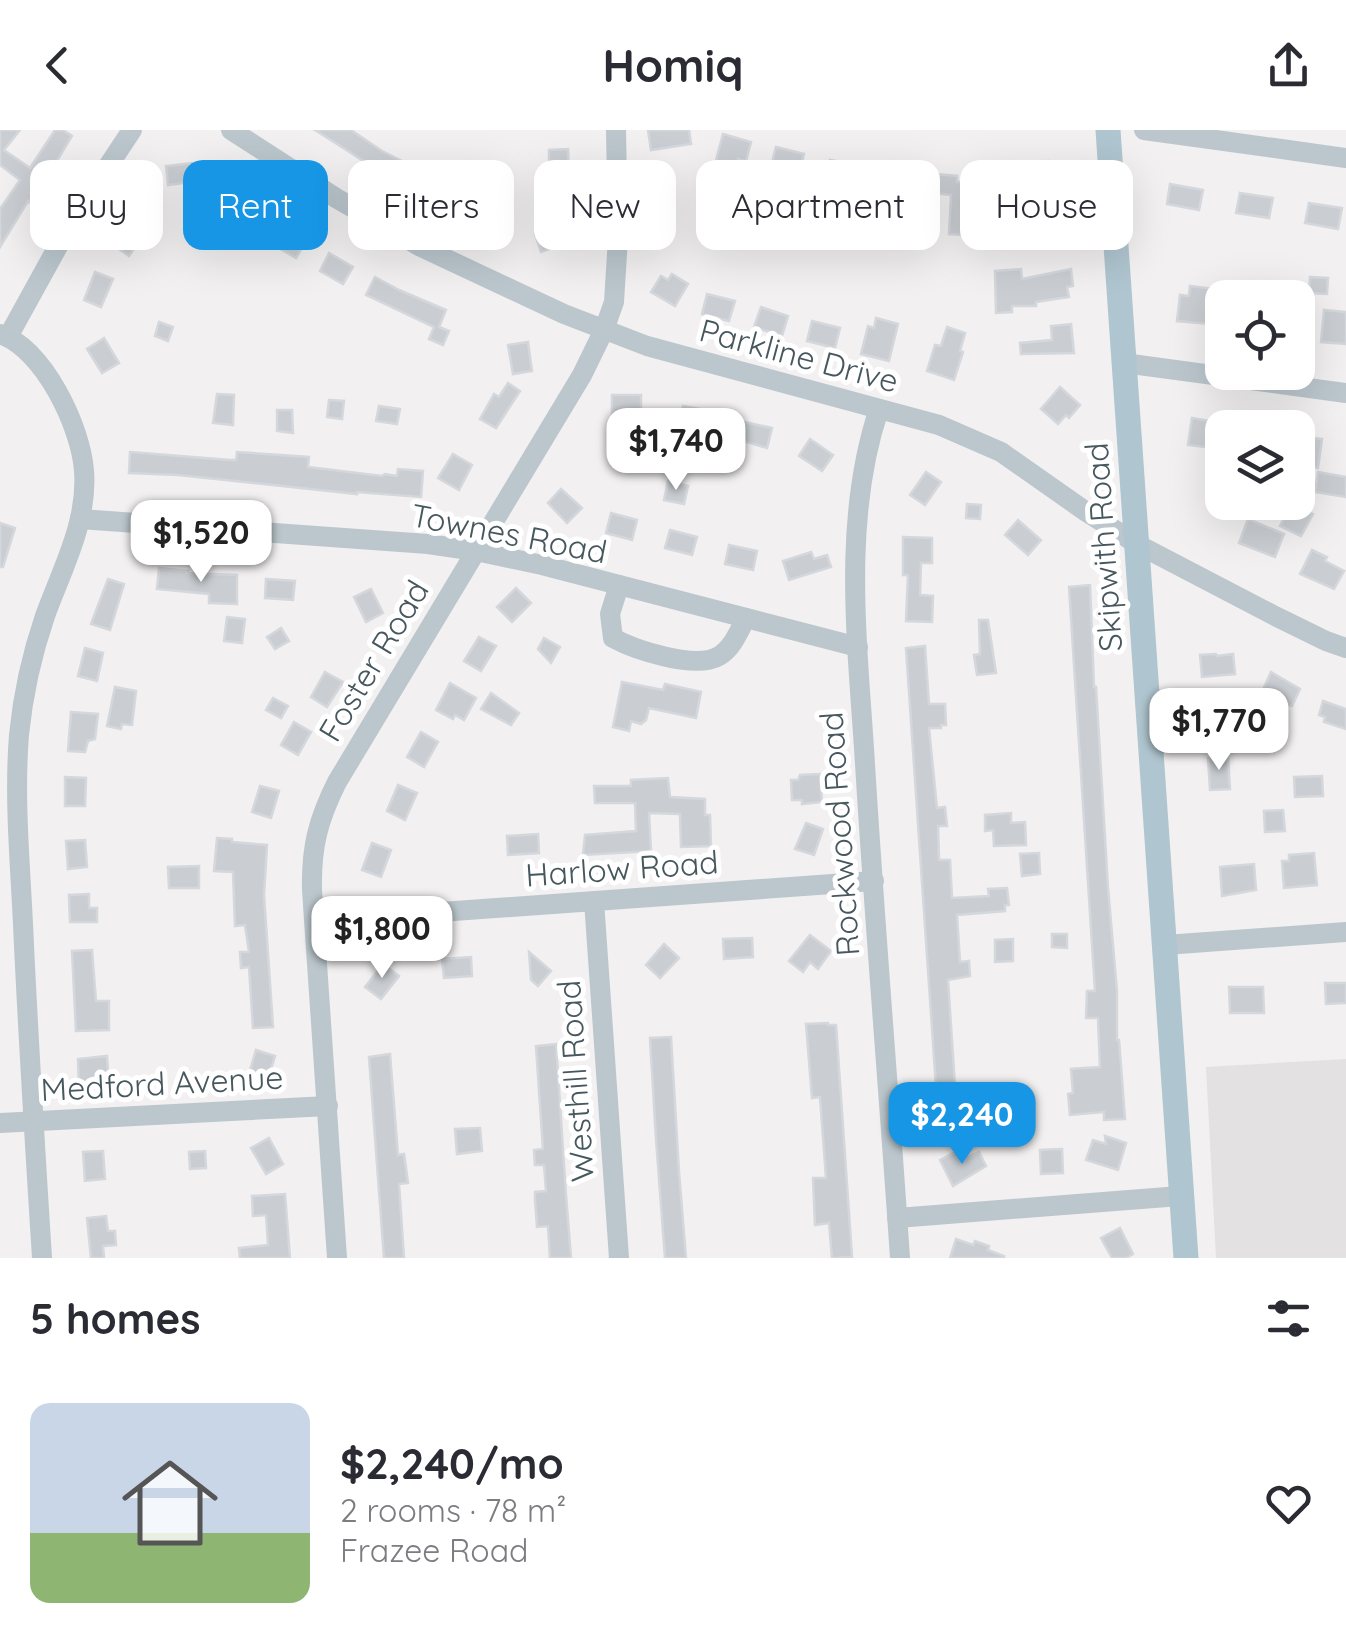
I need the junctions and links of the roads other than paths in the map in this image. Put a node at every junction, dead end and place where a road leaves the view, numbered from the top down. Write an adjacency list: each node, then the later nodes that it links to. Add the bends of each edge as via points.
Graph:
1 (132, 130): 8 (street)
2 (231, 130): 7 (street, Parkline Drive, via 422,247)
3 (616, 130): 7 (street, Foster Road, via 618,238 614,302)
4 (1108, 130): 9 (main road, Skipwith Road)
5 (1144, 130): 6 (street)
6 (1346, 158)
7 (604, 330): 11 (street, Parkline Drive); 14 (street, Foster Road)
8 (4, 336): 12 (street, via 24,347 71,420 83,463)
9 (1124, 363): 10 (street); 13 (main road, Skipwith Road)
10 (1346, 393)
11 (879, 409): 13 (street, Parkline Drive, via 1001,452); 17 (street, Rockwood Road, via 859,509)
12 (80, 519): 14 (street, Townes Road); 25 (street, via 30,664 19,740)
13 (1136, 544): 18 (street, Parkline Drive); 23 (main road, Skipwith Road)
14 (476, 551): 15 (street, Townes Road); 21 (street, Foster Road, via 324,806 312,865)
15 (619, 585): 16 (street, Townes Road); 16 (street, via 610,614 613,638 642,650 691,661 717,658)
16 (746, 618): 17 (street, Townes Road)
17 (858, 647): 19 (street, Rockwood Road)
18 (1346, 648)
19 (874, 881): 20 (street, Harlow Road); 28 (street, Rockwood Road)
20 (594, 900): 21 (street, Harlow Road); 31 (street, Westhill Road)
21 (315, 921): 24 (street, Foster Road)
22 (1346, 932): 23 (street)
23 (1165, 945): 27 (main road, Skipwith Road)
24 (328, 1106): 25 (street, Medford Avenue); 30 (street, Foster Road)
25 (34, 1121): 26 (street, Medford Avenue); 29 (street)
26 (0, 1123)
27 (1180, 1196): 28 (street); 33 (main road, Skipwith Road)
28 (897, 1218): 32 (street, Rockwood Road)
29 (42, 1258)
30 (337, 1258)
31 (619, 1258)
32 (900, 1258)
33 (1186, 1258)

